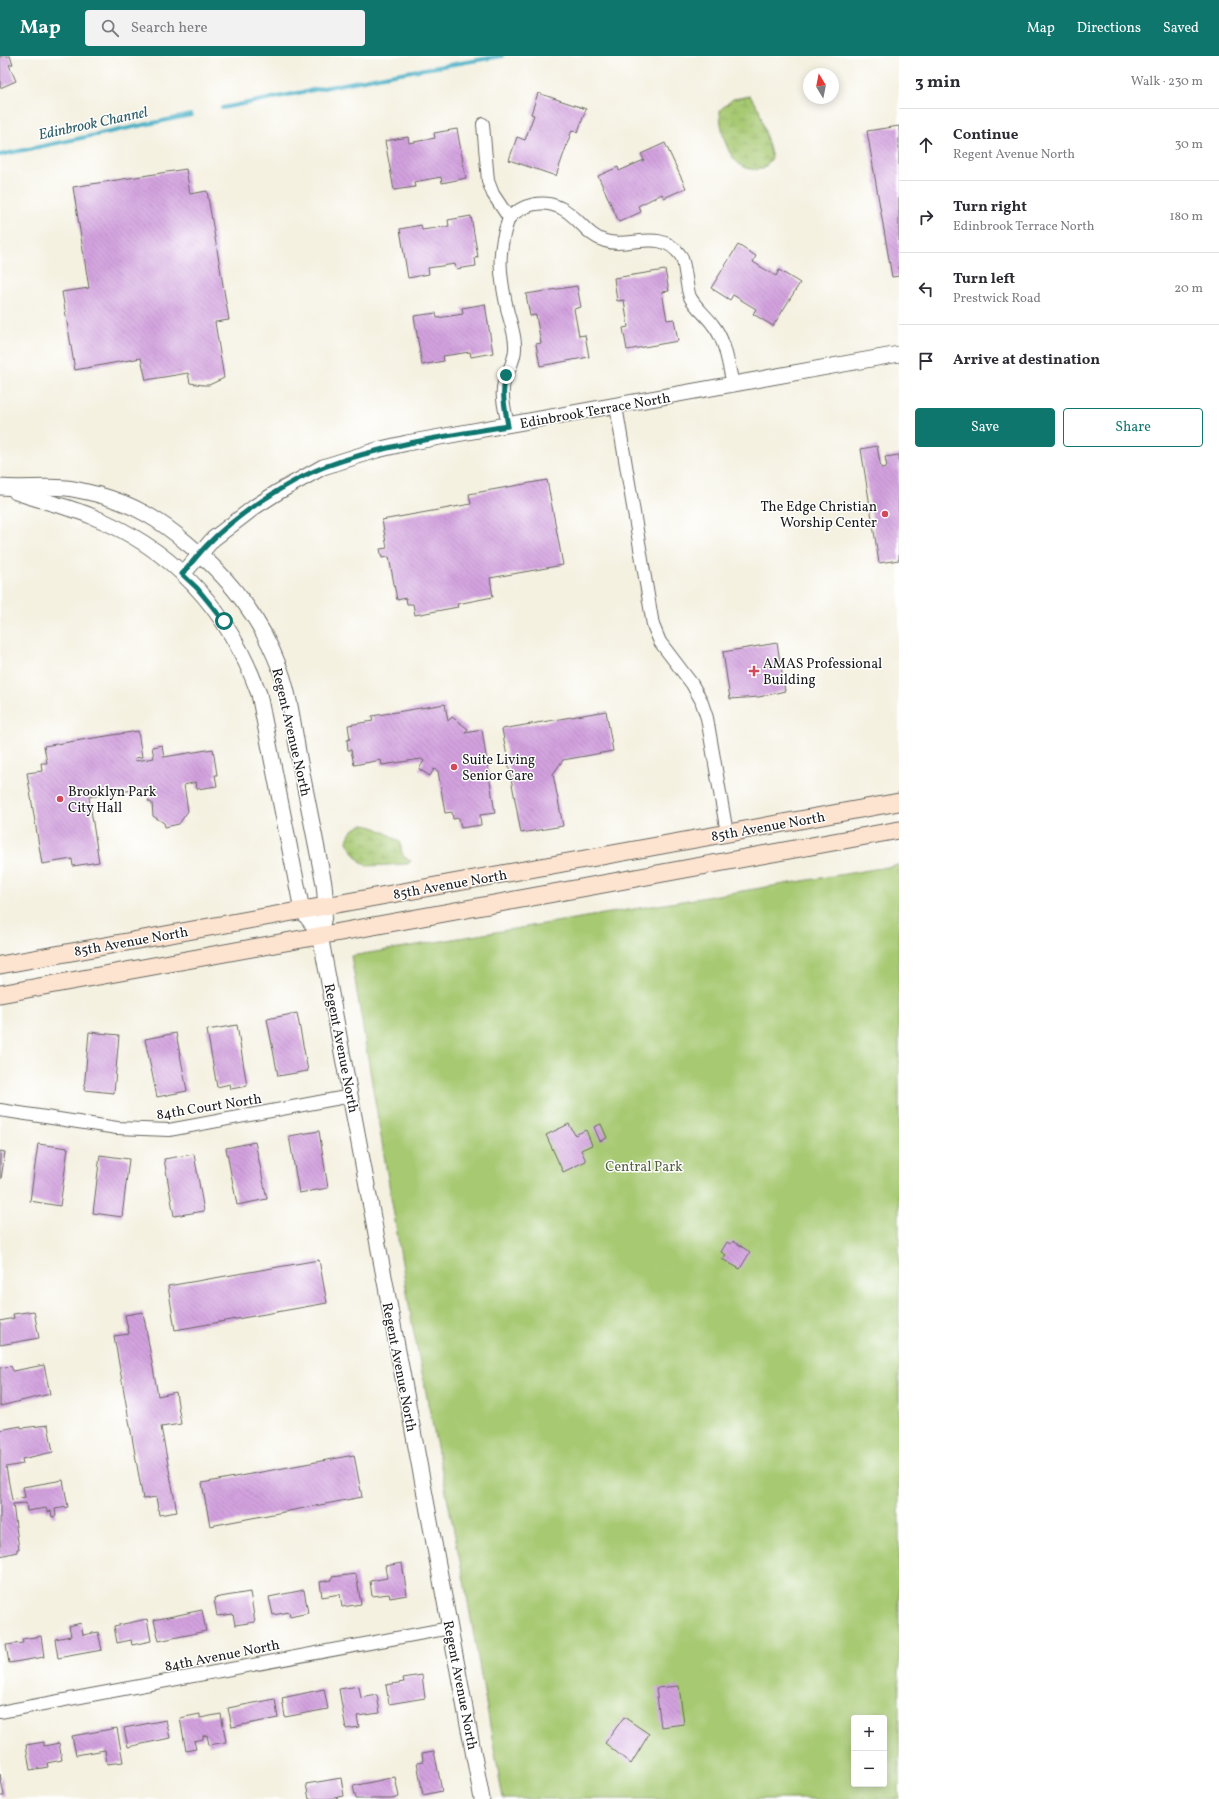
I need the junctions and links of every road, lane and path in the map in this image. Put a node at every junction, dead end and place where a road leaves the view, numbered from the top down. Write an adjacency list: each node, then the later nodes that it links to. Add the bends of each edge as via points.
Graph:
1 (483, 124): 2 (street, via 488,181 492,194)
2 (509, 218): 4 (street, via 527,205 550,204 562,208 589,233 605,241 620,243 651,239 675,249 682,257 690,297 720,334); 6 (street, via 503,235 500,258 501,282 516,348 503,385)
3 (899, 354): 4 (street, Edinbrook Terrace North)
4 (733, 384): 5 (street, Edinbrook Terrace North)
5 (616, 406): 6 (street, Edinbrook Terrace North); 11 (street, via 653,625 660,642 701,700 707,718)
6 (508, 426): 8 (street, Edinbrook Terrace North, via 377,450 308,474 256,506)
7 (3, 488): 8 (street, via 67,488 121,502 160,521); 9 (street, via 70,508 118,528 144,544)
8 (199, 553): 9 (street, Edinbrook Terrace North); 13 (street, Regent Avenue North, via 240,595 265,636 280,669 294,725)
9 (182, 574): 14 (street, Regent Avenue North, via 224,621 237,642 254,681 267,728)
10 (899, 802): 11 (main road, 85th Avenue North)
11 (727, 833): 13 (main road, 85th Avenue North)
12 (894, 834): 15 (main road, 85th Avenue North)
13 (326, 906): 14 (main road, 85th Avenue North); 15 (street, Regent Avenue North)
14 (302, 910): 15 (street, Regent Avenue North); 16 (main road, 85th Avenue North)
15 (320, 935): 17 (main road, 85th Avenue North); 18 (street, Regent Avenue North)
16 (0, 965)
17 (0, 994)
18 (351, 1096): 19 (street, 84th Court North, via 169,1130 117,1128); 20 (street, Regent Avenue North)
19 (0, 1110)
20 (450, 1628): 21 (street, 84th Avenue North); 22 (street, Regent Avenue North)
21 (0, 1712)
22 (482, 1799)

